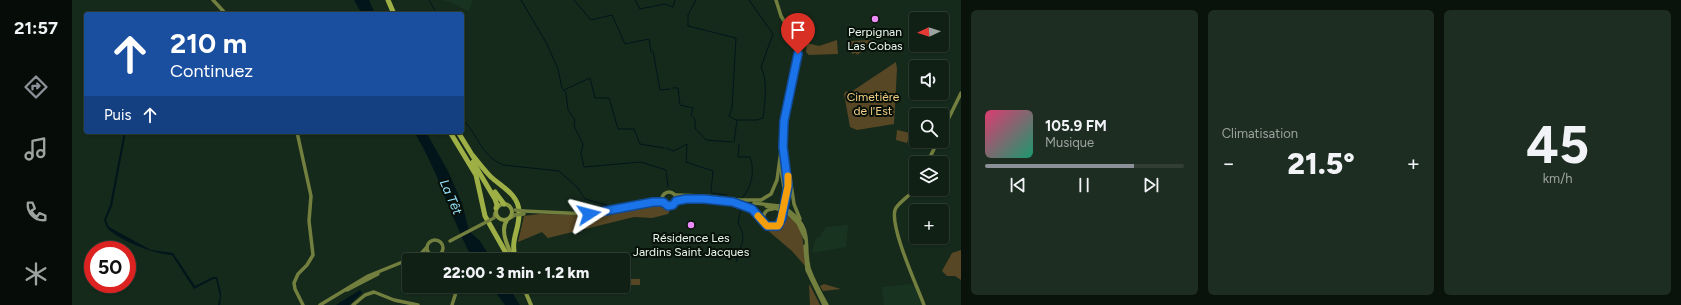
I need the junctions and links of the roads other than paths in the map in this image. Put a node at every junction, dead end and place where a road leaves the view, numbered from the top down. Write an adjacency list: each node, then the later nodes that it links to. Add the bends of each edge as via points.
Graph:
1 (213, 0): 5 (main road)
2 (388, 0): 6 (highway)
3 (392, 0): 7 (highway)
4 (776, 0): 10 (main road, via 781,16 796,41 798,54)
5 (224, 12)
6 (393, 12)
7 (397, 12)
8 (961, 93): 9 (main road)
9 (949, 118)
10 (784, 129): 16 (main road); 17 (main road, via 783,147)
11 (297, 134): 48 (main road, via 310,196 309,221 313,255 294,283)
12 (451, 134): 39 (highway, via 476,175 485,216)
13 (455, 134): 31 (highway, via 495,199)
14 (459, 134): 15 (highway)
15 (473, 156): 26 (highway); 42 (highway, via 517,201 520,213)
16 (780, 157): 22 (main road, via 777,180 771,194 761,200); 25 (main road)
17 (786, 163): 25 (main road, via 788,177); 34 (main road, via 794,204)
18 (676, 195): 19 (main road, via 669,192); 21 (main road); 22 (main road, via 696,195)
19 (663, 196): 23 (main road); 24 (main road)
20 (910, 196): 57 (main road, via 897,206 895,220 900,242)
21 (676, 201): 22 (main road, via 696,198); 24 (main road, via 668,206)
22 (735, 201): 27 (main road); 33 (main road, via 752,209)
23 (653, 202): 24 (main road); 29 (main road, via 589,214)
24 (663, 202)
25 (785, 203): 33 (main road, via 778,226)
26 (504, 204): 28 (main road); 31 (main road)
27 (779, 208): 30 (main road, bridge); 33 (main road, via 767,210 763,217)
28 (513, 210): 29 (main road, bridge); 32 (main road)
29 (523, 212): 32 (main road, bridge)
30 (789, 212): 34 (main road); 44 (main road, via 804,235)
31 (496, 216): 32 (main road); 35 (main road, bridge); 40 (main road)
32 (508, 219): 41 (main road, via 504,224)
33 (764, 224)
34 (802, 224): 45 (main road, via 808,241 808,264)
35 (443, 243): 36 (main road, via 432,241); 38 (main road)
36 (427, 247): 37 (main road); 49 (main road, via 420,254 368,276)
37 (429, 253)
38 (442, 253)
39 (509, 253)
40 (510, 253)
41 (511, 253)
42 (513, 253)
43 (402, 264): 50 (main road, via 366,279)
44 (807, 269): 45 (main road); 55 (main road)
45 (821, 292): 56 (main road)
46 (456, 293): 53 (main road)
47 (527, 293): 54 (main road)
48 (302, 305)
49 (320, 305)
50 (324, 305)
51 (353, 305): 52 (main road, via 365,294 374,292 394,300)
52 (418, 305)
53 (453, 305)
54 (532, 305)
55 (824, 305)
56 (827, 305)
57 (924, 305)

